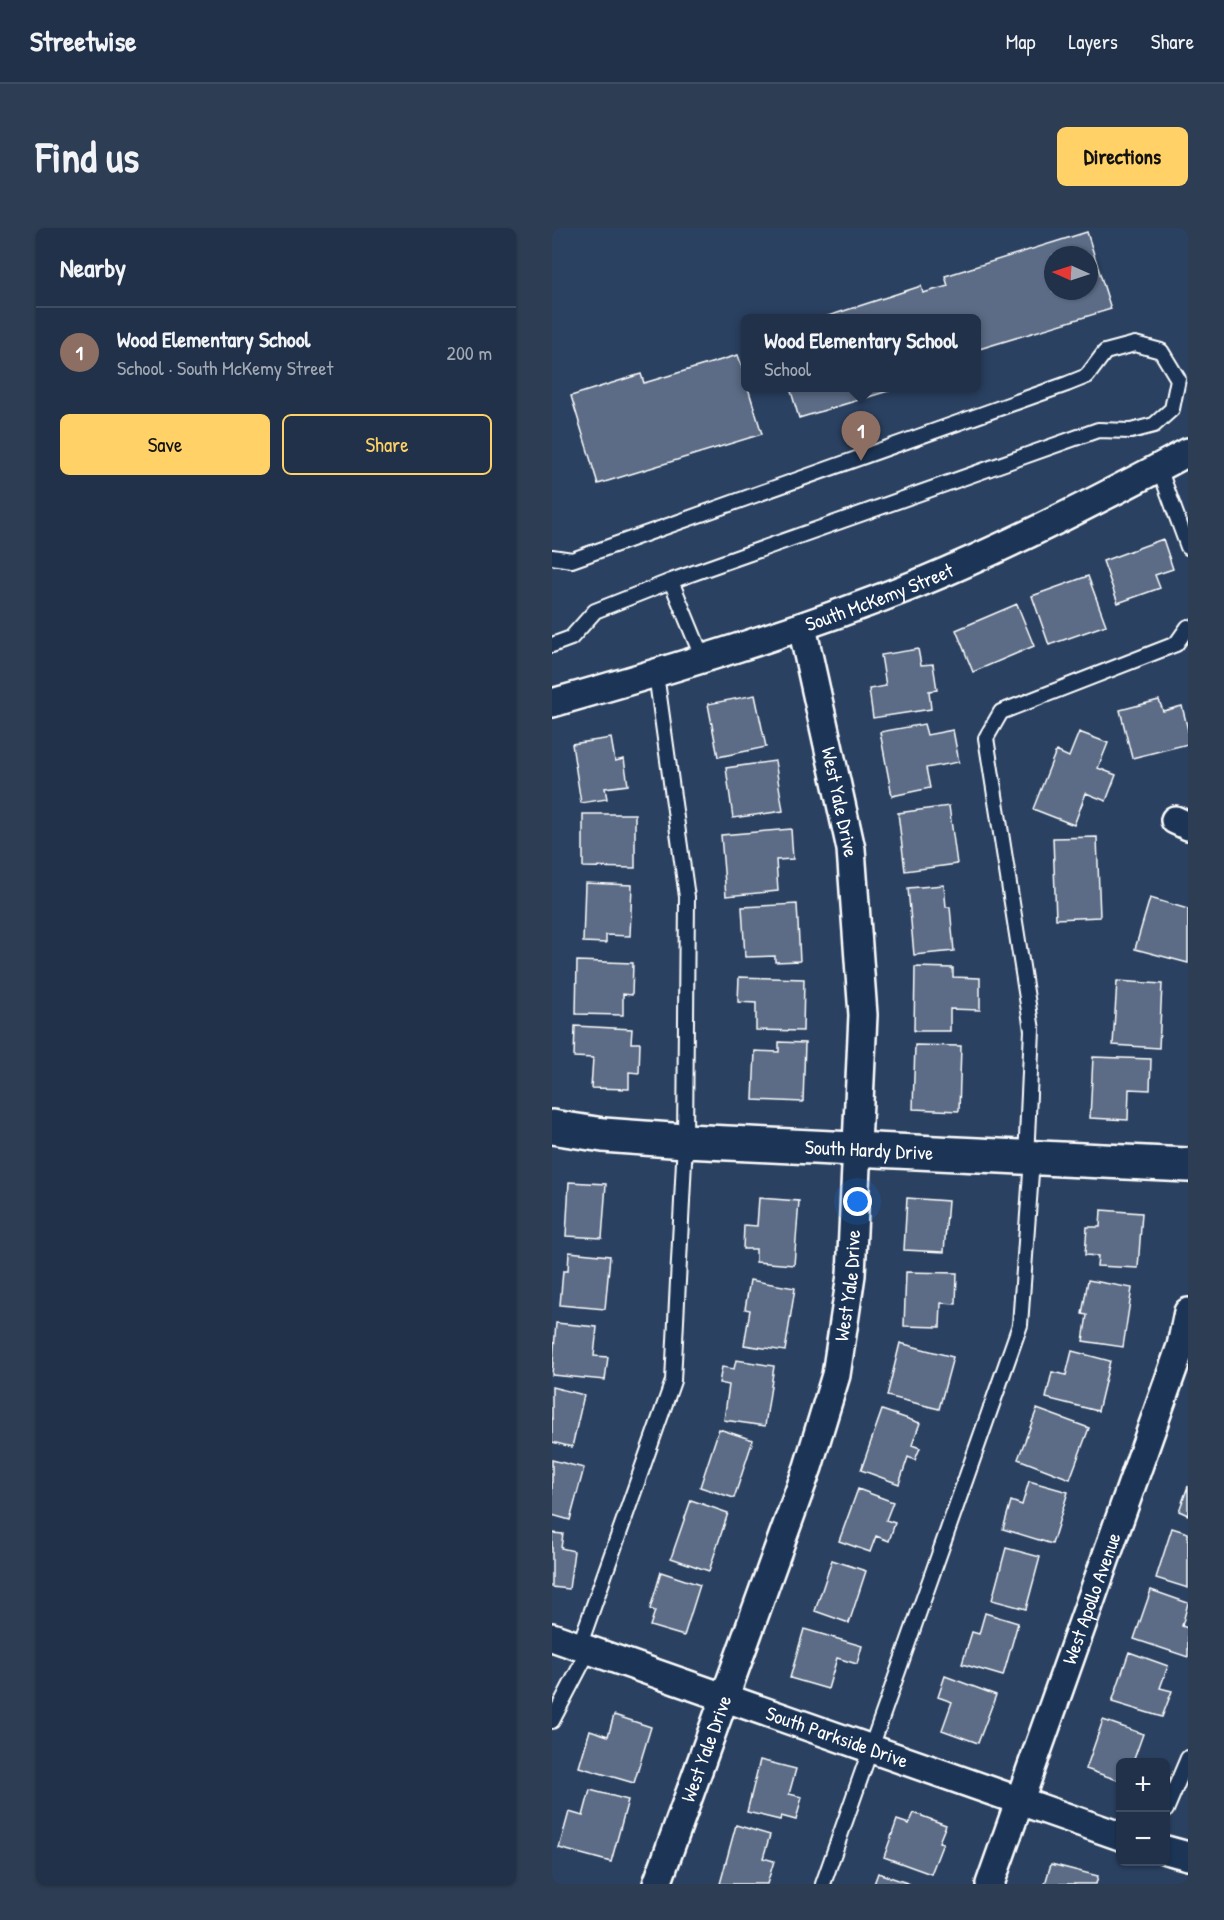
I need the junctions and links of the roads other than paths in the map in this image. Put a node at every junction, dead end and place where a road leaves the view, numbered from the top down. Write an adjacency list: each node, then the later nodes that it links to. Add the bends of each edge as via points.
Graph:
1 (1188, 452): 2 (street, South McKemy Street)
2 (1159, 468): 3 (lane); 6 (street, South McKemy Street, via 920,582)
3 (1188, 547)
4 (552, 557): 5 (lane, via 572,560 1067,384 1087,376 1105,351 1135,344 1161,351 1178,379 1172,409 1154,425 1131,431 1098,430)
5 (672, 581): 8 (lane, via 595,611 571,638); 9 (lane)
6 (801, 627): 9 (street, South McKemy Street); 14 (street, West Yale Drive, via 852,849 863,1015)
7 (1188, 627): 15 (lane, via 1176,644 1001,712 986,738 1032,1030)
8 (552, 645)
9 (703, 659): 10 (street, South McKemy Street)
10 (656, 674): 11 (street, South McKemy Street); 13 (lane, via 687,897)
11 (552, 703)
12 (552, 1127): 13 (street, South Hardy Drive)
13 (685, 1141): 14 (street, South Hardy Drive); 19 (lane, via 673,1381)
14 (858, 1149): 15 (street, South Hardy Drive); 20 (street, West Yale Drive, via 851,1275 836,1375 808,1467)
15 (1029, 1159): 16 (street, South Hardy Drive); 22 (lane, via 1020,1325)
16 (1188, 1165)
17 (1188, 1312): 25 (street, West Apollo Avenue, via 1181,1346)
18 (552, 1637): 19 (street, South Parkside Drive)
19 (584, 1648): 20 (street, South Parkside Drive); 21 (lane)
20 (723, 1698): 22 (street, South Parkside Drive); 29 (street, West Yale Drive)
21 (552, 1721)
22 (871, 1750): 25 (street, South Parkside Drive); 30 (lane)
23 (1188, 1758): 24 (lane)
24 (1170, 1801)
25 (1019, 1802): 26 (street, South Parkside Drive); 31 (street, West Apollo Avenue)
26 (1116, 1835)
27 (1170, 1851): 28 (street)
28 (1188, 1856)
29 (657, 1884)
30 (823, 1884)
31 (990, 1884)

